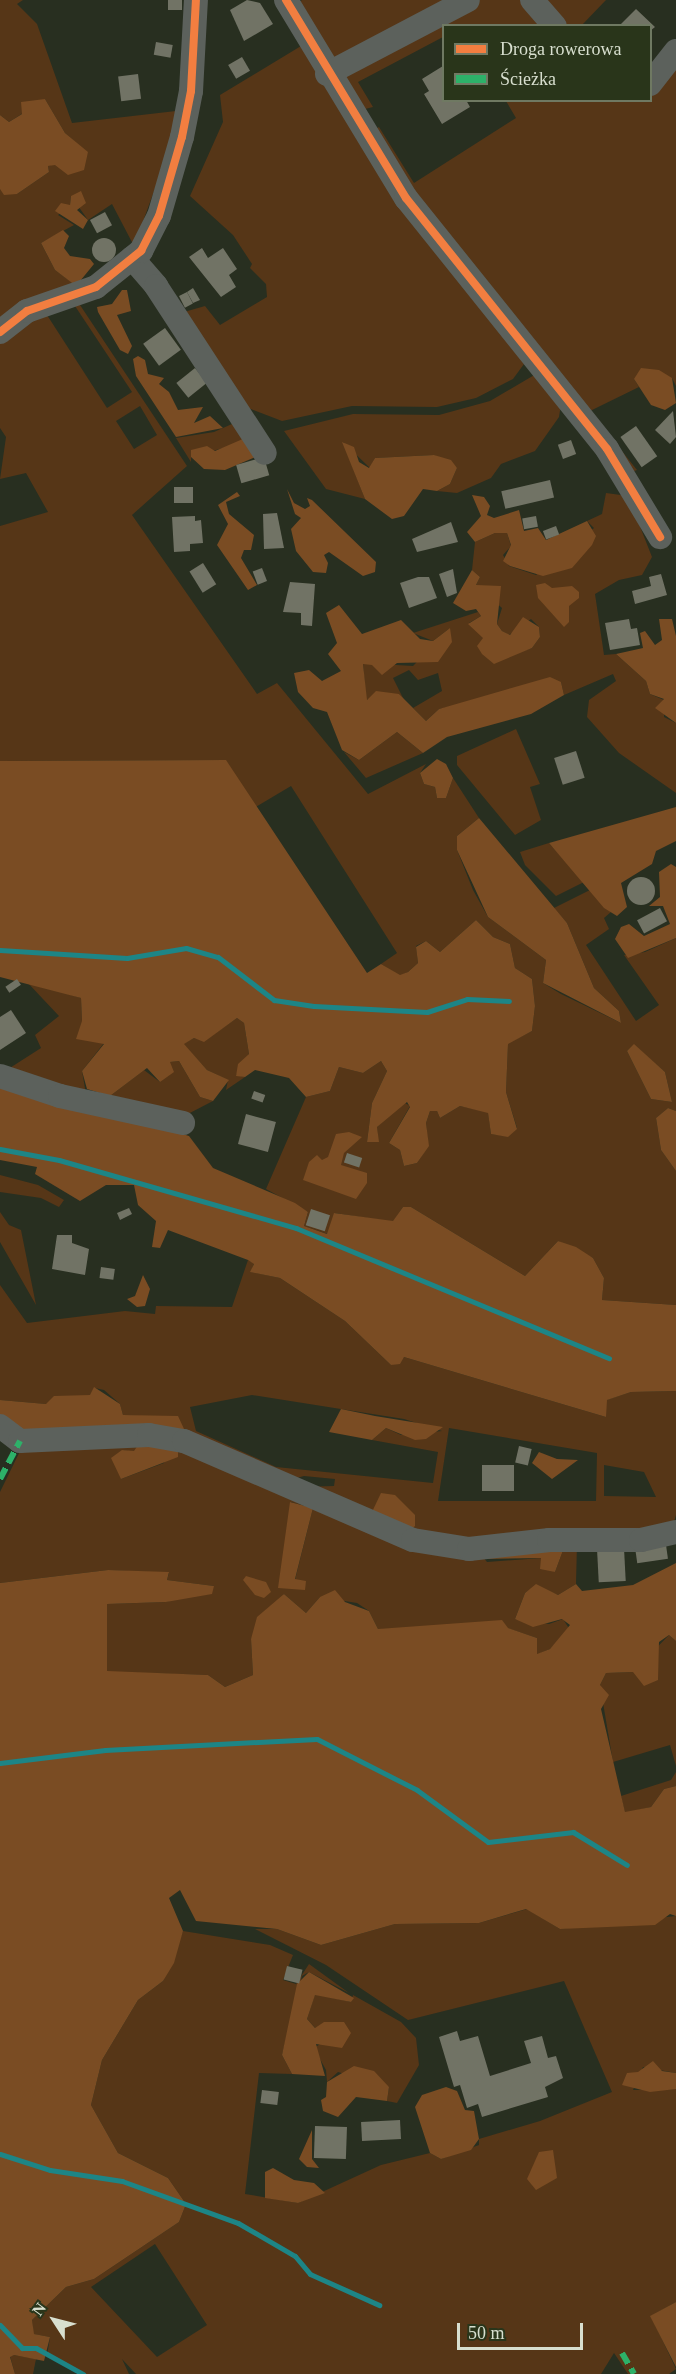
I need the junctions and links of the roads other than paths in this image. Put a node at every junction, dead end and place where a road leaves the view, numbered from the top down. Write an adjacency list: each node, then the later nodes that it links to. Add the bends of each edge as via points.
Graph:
1 (196, 0): 9 (street, via 190,91 182,137 159,216 141,251)
2 (286, 0): 7 (street)
3 (468, 0): 7 (street)
4 (532, 0): 5 (street)
5 (553, 24)
6 (676, 51): 8 (street)
7 (327, 74): 12 (street, via 406,198 607,449)
8 (652, 83)
9 (132, 258): 10 (street, via 96,286 27,311); 11 (street, via 156,286)
10 (0, 332)
11 (265, 453)
12 (660, 537)
13 (0, 1076): 14 (street, via 60,1096)
14 (183, 1123)
15 (0, 1426): 16 (street, via 20,1441 149,1435 184,1441 413,1540 469,1549 549,1540 641,1539)
16 (676, 1532)

